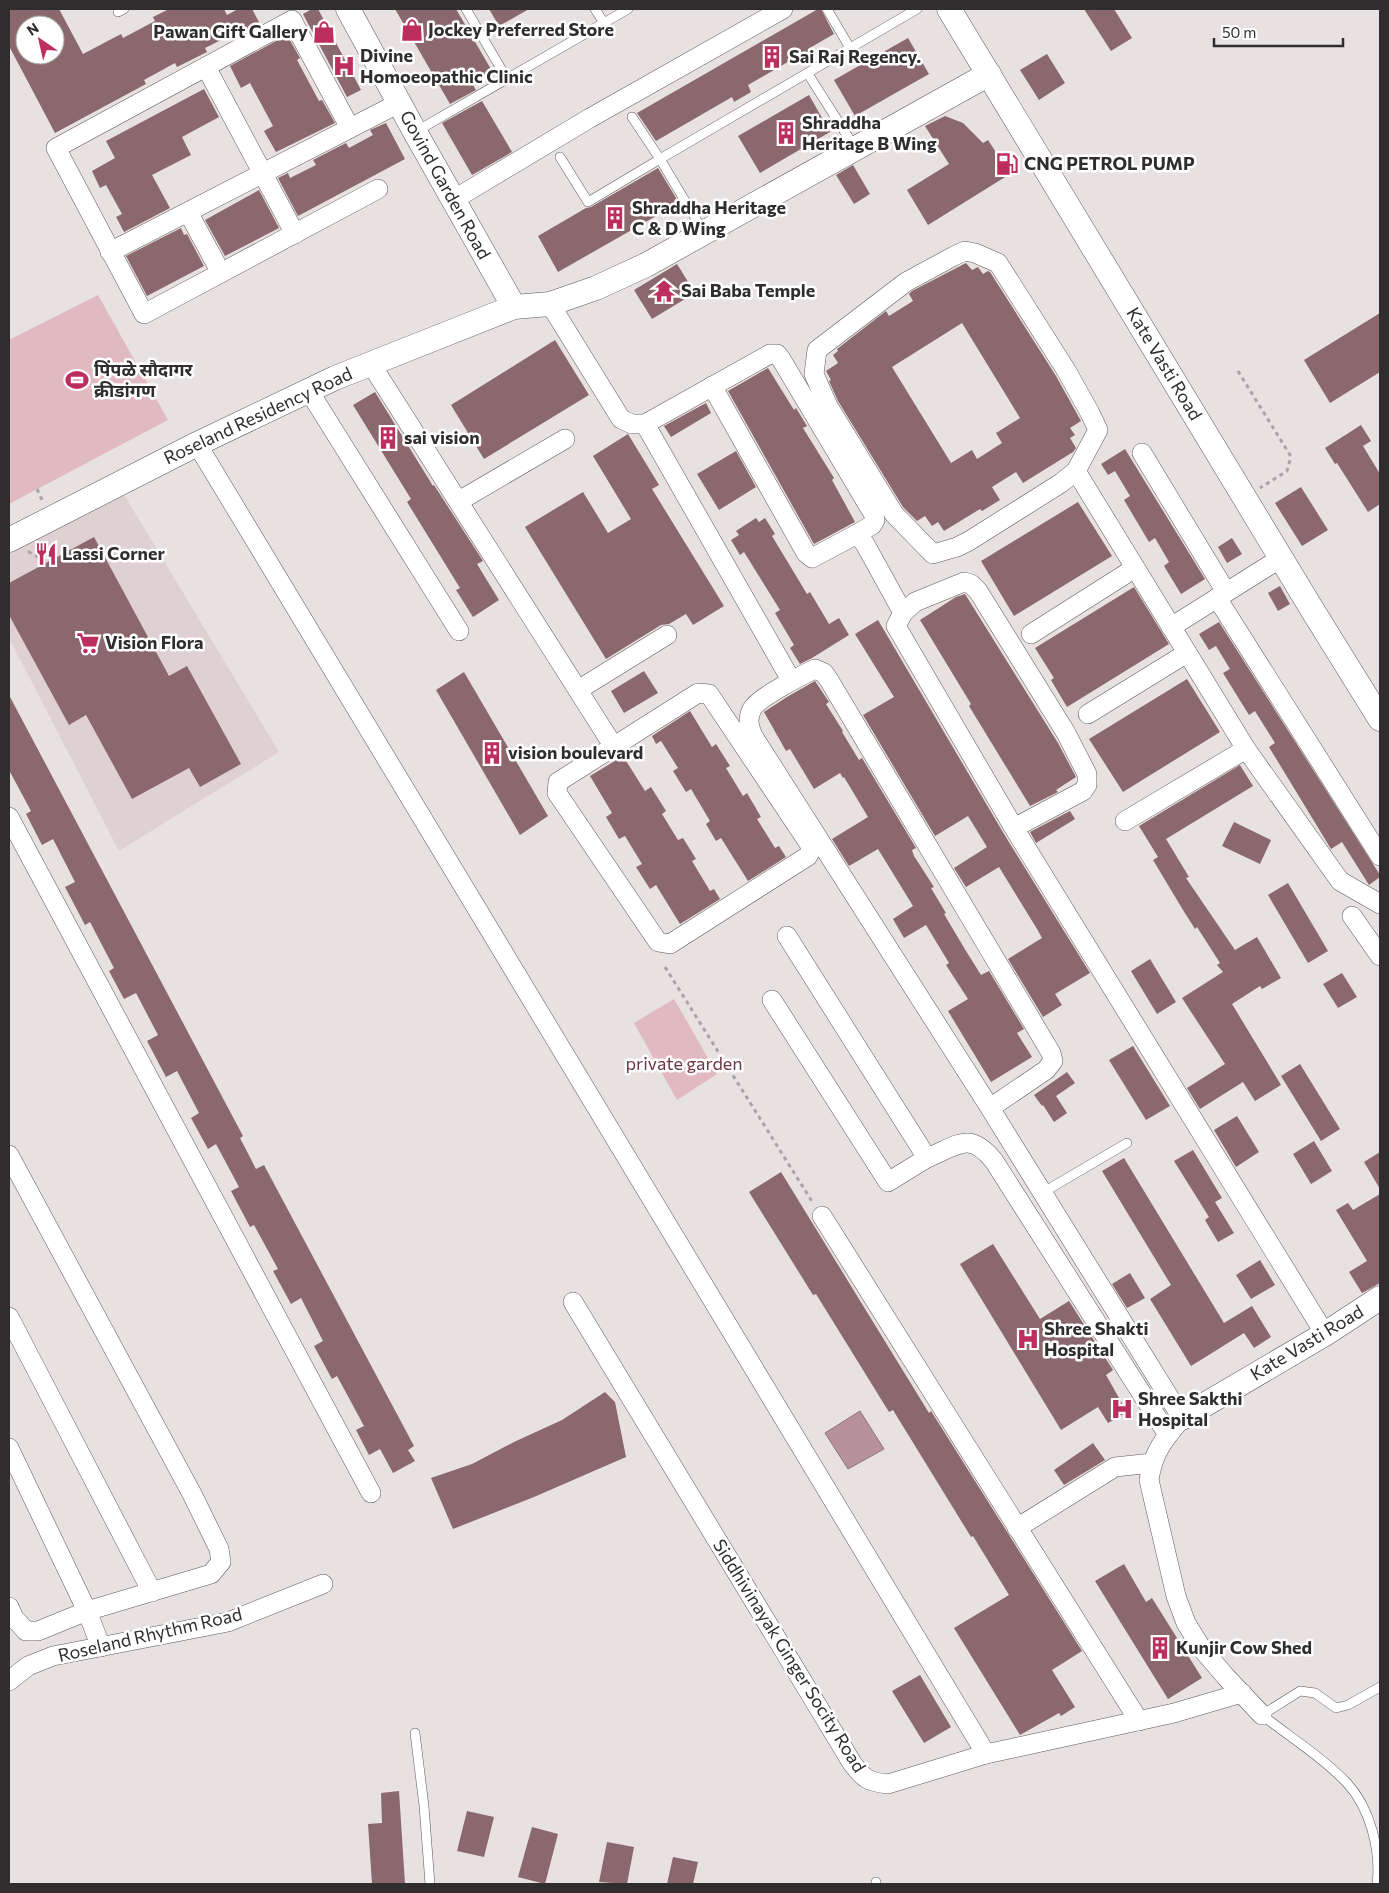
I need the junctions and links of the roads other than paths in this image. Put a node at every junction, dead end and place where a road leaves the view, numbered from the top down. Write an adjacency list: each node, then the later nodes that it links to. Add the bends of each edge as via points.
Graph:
1 (348, 9): 15 (street, Govind Garden Road)
2 (466, 9): 14 (lane)
3 (595, 9): 9 (lane)
4 (628, 9): 9 (lane)
5 (783, 9): 24 (street)
6 (827, 9): 10 (lane)
7 (917, 9): 10 (lane)
8 (949, 9): 13 (street, Kate Vasti Road)
9 (604, 23): 14 (lane)
10 (850, 48): 12 (lane)
11 (206, 67): 17 (street, via 292,20); 22 (street); 28 (street, via 56,148)
12 (808, 74): 19 (lane); 21 (lane)
13 (989, 74): 19 (street, Roseland Residency Road); 43 (street, Kate Vasti Road)
14 (507, 78): 18 (lane)
15 (399, 103): 17 (street); 18 (street, Govind Garden Road)
16 (632, 117): 21 (lane)
17 (350, 128): 22 (street)
18 (415, 132): 24 (street, Govind Garden Road)
19 (855, 148): 26 (street, Roseland Residency Road)
20 (560, 157): 21 (lane, via 588,202)
21 (660, 159): 26 (lane)
22 (262, 174): 25 (street); 27 (street)
23 (378, 189): 27 (street)
24 (453, 200): 31 (street, Govind Garden Road)
25 (188, 212): 28 (street); 29 (street)
26 (703, 232): 30 (street, Roseland Residency Road, via 596,288)
27 (295, 234): 29 (street)
28 (110, 252): 29 (street, via 144,314)
29 (221, 273)
30 (550, 304): 31 (street, Roseland Residency Road); 35 (street, via 621,419 632,424)
31 (514, 307): 32 (street, Roseland Residency Road)
32 (371, 364): 34 (street, Roseland Residency Road); 40 (street)
33 (712, 386): 35 (street); 41 (street, via 806,553 812,558); 41 (street, via 770,354 781,359 874,515 872,525)
34 (308, 391): 37 (street, Roseland Residency Road); 48 (street)
35 (644, 424): 52 (street)
36 (566, 439): 40 (street)
37 (197, 444): 42 (street, Roseland Residency Road); 93 (street)
38 (1142, 453): 45 (street)
39 (1076, 471): 39 (street, via 1098,430 1066,370 998,263 965,251 954,256 906,282 817,350 814,374 828,406 894,514 933,554 969,541); 44 (street)
40 (459, 502): 53 (street)
41 (857, 534): 46 (street)
42 (9, 540)
43 (1281, 558): 45 (street); 55 (street, Kate Vasti Road)
44 (1135, 568): 47 (street); 49 (street)
45 (1222, 595): 47 (street); 61 (street)
46 (903, 613): 60 (street, via 896,626); 60 (street, via 915,602 964,582 971,584 1066,733 1087,774 1087,785 1083,791)
47 (1171, 627): 51 (street)
48 (459, 631)
49 (1030, 634)
50 (666, 635): 53 (street)
51 (1187, 653): 54 (street); 57 (street)
52 (791, 680): 67 (street, via 753,707 748,726); 67 (street, via 815,668 830,680 1051,1053 1053,1061 1046,1070)
53 (578, 690): 56 (street)
54 (1088, 714)
55 (1380, 719)
56 (614, 747): 56 (street, via 558,782 557,793 658,942 670,944 808,856 812,848 709,694 698,693)
57 (1246, 749): 59 (street); 62 (street, via 1340,881)
58 (9, 817): 80 (street)
59 (1125, 821)
60 (1014, 828): 76 (street)
61 (1380, 856)
62 (1380, 904)
63 (1352, 916): 65 (street)
64 (787, 936): 70 (street)
65 (1380, 956)
66 (772, 1000): 70 (street, via 888,1182)
67 (990, 1108): 71 (street)
68 (1127, 1143): 71 (lane)
69 (9, 1155): 83 (street, via 219,1549 221,1562 211,1574)
70 (926, 1158): 77 (street, via 970,1142 987,1152)
71 (1042, 1193): 77 (street)
72 (822, 1216): 81 (street)
73 (1380, 1298): 76 (street, Kate Vasti Road)
74 (573, 1302): 93 (street, Siddhivinayak Ginger Socity Road, via 861,1775 871,1782 888,1784)
75 (9, 1317): 83 (street)
76 (1325, 1334): 77 (street, Kate Vasti Road)
77 (1175, 1427): 79 (street, via 1162,1442)
78 (9, 1448): 85 (street)
79 (1152, 1463): 81 (street, via 1116,1467); 89 (street, via 1149,1480 1176,1596 1186,1623 1202,1649)
80 (371, 1493)
81 (1017, 1528): 91 (street)
82 (323, 1584): 86 (street, Roseland Rhythm Road, via 228,1622)
83 (152, 1592): 85 (street)
84 (9, 1607): 85 (street, via 26,1631 38,1631)
85 (87, 1611): 86 (street)
86 (101, 1647): 87 (street, Roseland Rhythm Road, via 53,1656 28,1666)
87 (9, 1681)
88 (1380, 1687): 90 (lane, via 1336,1708 1315,1693 1300,1691)
89 (1242, 1693): 90 (street); 91 (street, Siddhivinayak Ginger Socity Road)
90 (1262, 1715): 95 (lane, via 1348,1784 1372,1828)
91 (1139, 1721): 93 (street, Siddhivinayak Ginger Socity Road)
92 (415, 1732): 94 (lane)
93 (986, 1754)
94 (430, 1884)
95 (1378, 1884)

